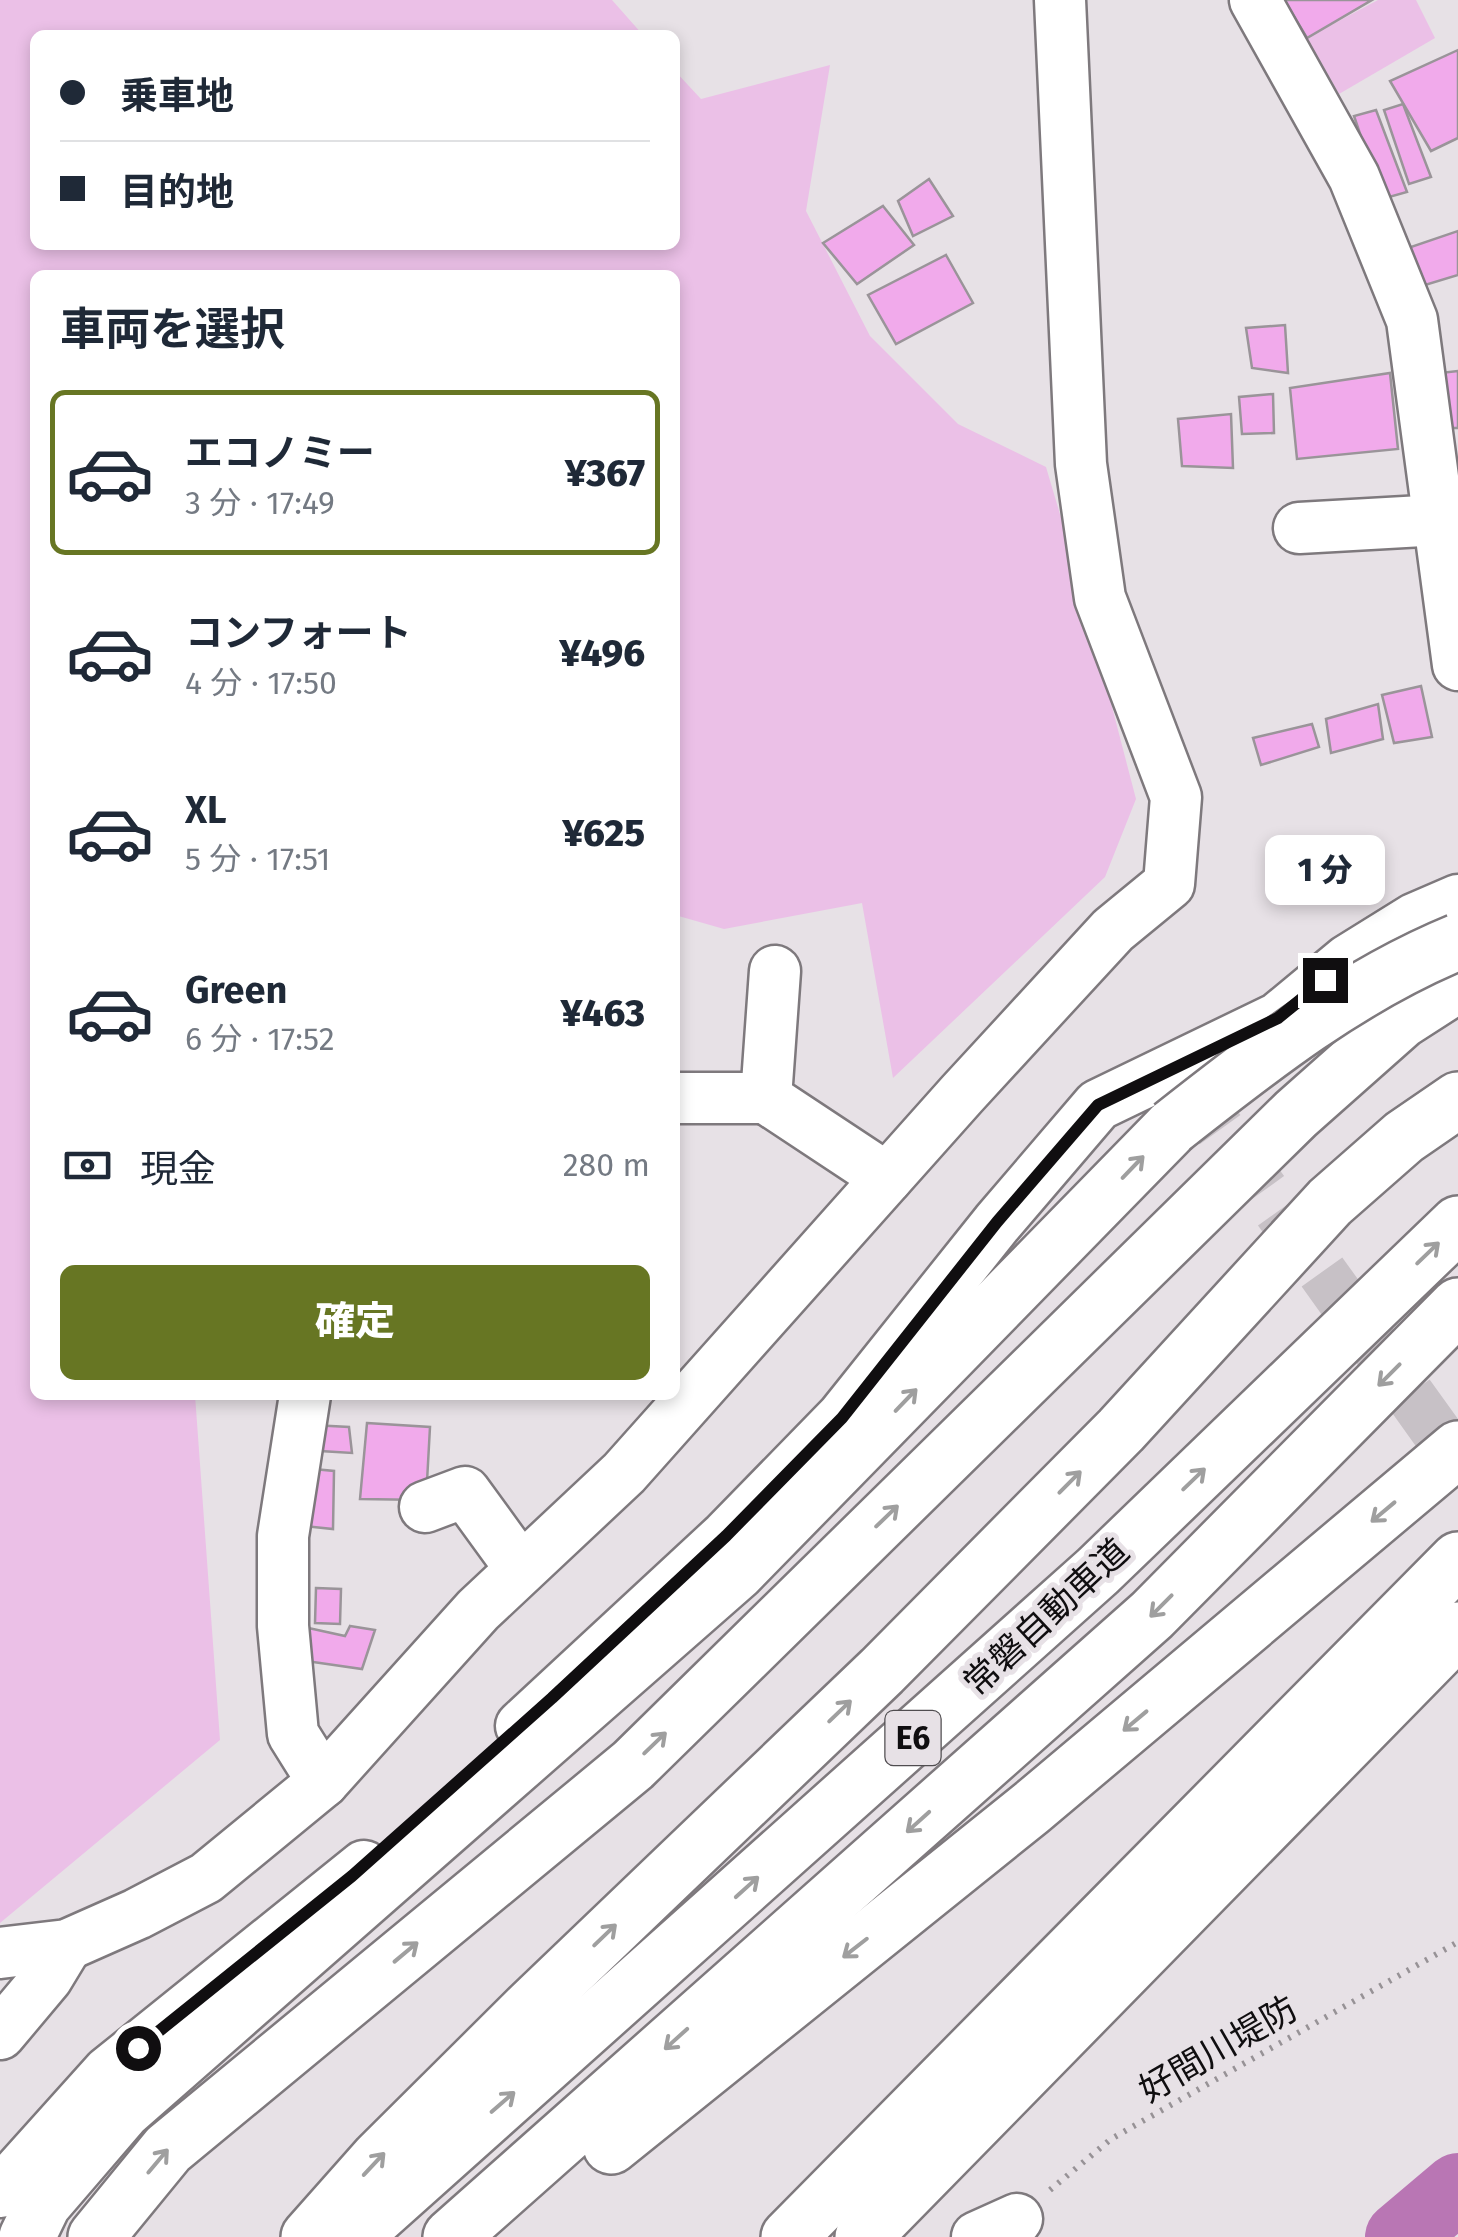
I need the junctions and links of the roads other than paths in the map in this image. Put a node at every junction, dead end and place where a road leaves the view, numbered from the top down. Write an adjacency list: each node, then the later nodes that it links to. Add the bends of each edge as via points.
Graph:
1 (1060, 0): 14 (street, via 1081,464 1100,598 1176,797 1169,884 1113,930)
2 (1255, 0): 3 (street, via 1354,177 1412,320)
3 (1445, 498): 4 (street); 5 (street)
4 (1298, 528)
5 (1458, 665)
6 (1458, 900): 10 (street, via 1348,960)
7 (1458, 942): 10 (highway, bridge, via 1407,963)
8 (774, 971): 12 (street)
9 (1458, 984): 29 (highway, one-way to 9, via 168,2148 633,1765 1296,1114 1402,1020)
10 (1179, 1094): 27 (street, via 1098,1105 842,1418 726,1536 352,1876 108,2072); 28 (highway, one-way to 10, via 43,2204 123,2111 737,1572)
11 (680, 1098): 12 (street)
12 (766, 1098): 14 (street)
13 (1458, 1100): 30 (highway, one-way to 13, via 379,2158 1121,1430 1330,1202)
14 (888, 1178): 21 (street, via 624,1473)
15 (1458, 1224): 31 (highway, 常磐自動車道 / E6, one-way to 15, via 1098,1571)
16 (1458, 1306): 32 (highway, 常磐自動車道 / E6, one-way to 32, via 1152,1616)
17 (304, 1400): 23 (street, via 283,1536 283,1626 293,1734)
18 (1458, 1449): 33 (highway, one-way to 33)
19 (425, 1507): 21 (street, via 465,1492)
20 (1452, 1568): 34 (highway)
21 (521, 1569): 23 (street)
22 (1458, 1630): 35 (highway)
23 (323, 1782): 24 (street, via 206,1878)
24 (67, 1945): 25 (street); 26 (street)
25 (0, 1953)
26 (0, 2034)
27 (0, 2192)
28 (27, 2237)
29 (96, 2237)
30 (309, 2237)
31 (352, 2237)
32 (451, 2237)
33 (505, 2237)
34 (789, 2237)
35 (863, 2237)

